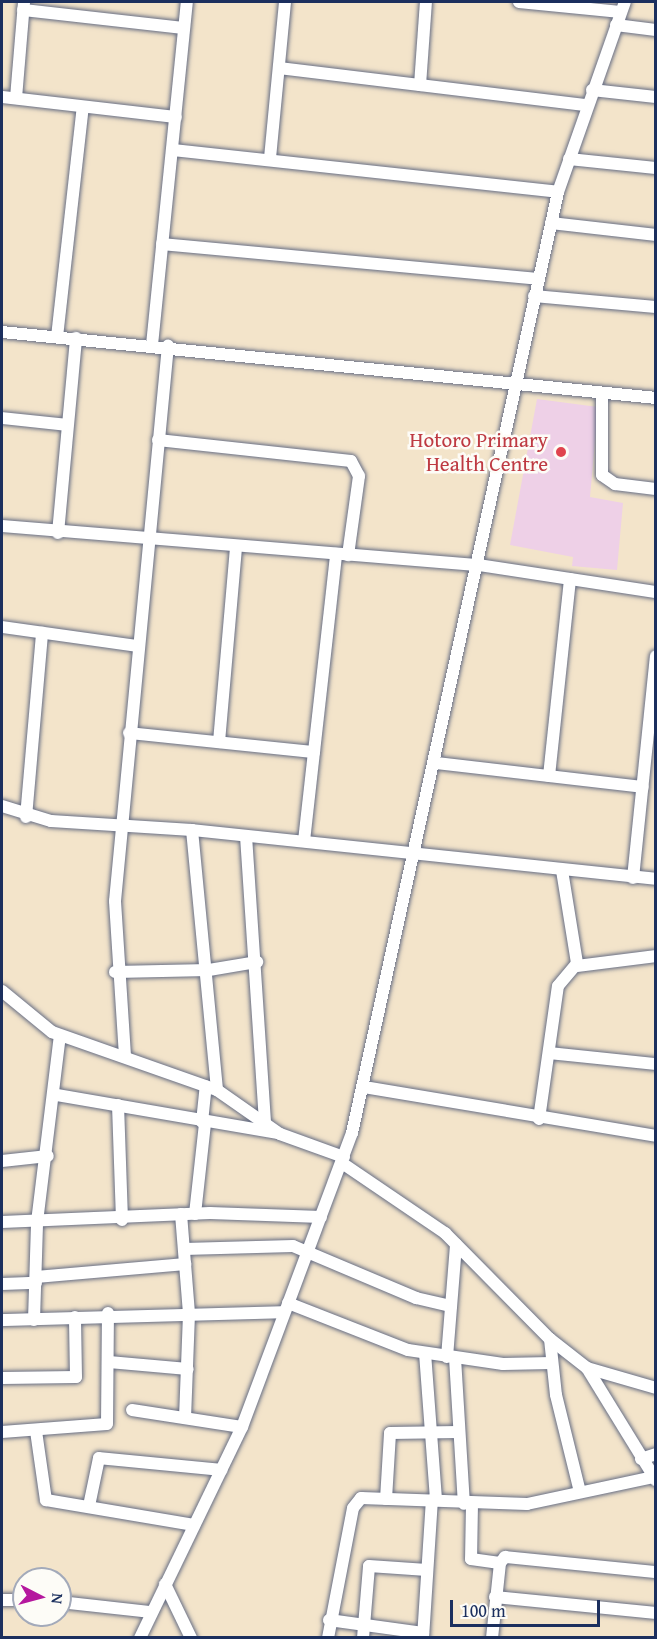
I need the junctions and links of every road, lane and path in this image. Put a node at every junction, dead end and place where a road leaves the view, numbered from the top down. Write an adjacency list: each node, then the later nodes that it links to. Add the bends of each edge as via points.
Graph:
1 (187, 2): 8 (street)
2 (285, 2): 10 (street)
3 (426, 2): 11 (street)
4 (519, 2): 6 (street)
5 (24, 6): 8 (street); 15 (street)
6 (623, 7): 7 (street)
7 (616, 26): 9 (street); 12 (street)
8 (184, 28): 18 (street)
9 (656, 30)
10 (279, 68): 11 (street); 20 (street)
11 (420, 85): 16 (street)
12 (592, 90): 13 (street); 16 (street)
13 (656, 97)
14 (2, 98): 15 (street)
15 (16, 98): 17 (street)
16 (587, 105): 21 (street)
17 (83, 107): 18 (street); 31 (street)
18 (176, 117): 19 (street)
19 (173, 150): 20 (street); 26 (street)
20 (270, 158): 23 (street)
21 (569, 159): 22 (street); 23 (street)
22 (656, 168)
23 (558, 192): 24 (street)
24 (551, 223): 25 (street); 27 (street)
25 (656, 235)
26 (162, 244): 27 (street); 33 (street)
27 (537, 279): 28 (street)
28 (534, 296): 29 (street); 35 (street)
29 (656, 308)
30 (2, 332): 31 (street)
31 (57, 337): 32 (street)
32 (76, 338): 33 (street); 39 (street)
33 (152, 345): 34 (street)
34 (168, 346): 35 (street); 40 (street)
35 (517, 381): 36 (street); 47 (street)
36 (602, 394): 37 (street); 41 (street, via 602,475 615,484)
37 (656, 398)
38 (2, 418): 39 (street)
39 (67, 425): 43 (street)
40 (158, 440): 44 (street); 46 (street, via 351,461 359,476)
41 (656, 489)
42 (2, 526): 43 (street)
43 (58, 533): 44 (street)
44 (148, 541): 45 (street); 52 (street)
45 (236, 547): 46 (street); 56 (street)
46 (342, 555): 47 (street); 57 (street)
47 (479, 565): 48 (street); 58 (street)
48 (570, 579): 49 (street); 59 (street)
49 (656, 592)
50 (2, 627): 51 (street)
51 (42, 633): 52 (street); 62 (street)
52 (138, 646): 54 (street)
53 (656, 656): 55 (street)
54 (129, 733): 56 (street); 63 (street)
55 (652, 740): 60 (street)
56 (219, 742): 57 (street)
57 (314, 752): 66 (street)
58 (436, 764): 59 (street); 67 (street)
59 (549, 776): 60 (street)
60 (643, 787): 69 (street)
61 (2, 806): 62 (street)
62 (26, 817): 63 (street)
63 (120, 825): 64 (street); 75 (street)
64 (192, 830): 65 (street); 74 (street)
65 (246, 837): 66 (street); 72 (street)
66 (304, 841): 67 (street)
67 (417, 853): 68 (street); 81 (street)
68 (562, 870): 69 (street); 73 (street)
69 (633, 878): 70 (street)
70 (656, 879)
71 (656, 956): 73 (street)
72 (257, 962): 74 (street); 86 (street)
73 (577, 966): 78 (street, via 560,981)
74 (209, 970): 75 (street); 82 (street)
75 (115, 972): 79 (street)
76 (2, 991): 77 (street)
77 (60, 1036): 79 (street); 83 (street)
78 (549, 1053): 80 (street); 85 (street)
79 (125, 1056): 82 (street)
80 (656, 1064)
81 (364, 1086): 85 (street); 91 (street)
82 (211, 1088): 86 (street); 87 (street)
83 (57, 1095): 84 (street); 90 (street)
84 (118, 1105): 87 (street); 96 (street)
85 (539, 1119): 89 (street)
86 (264, 1122): 88 (street)
87 (203, 1123): 88 (street); 94 (street)
88 (280, 1134): 91 (street)
89 (656, 1136)
90 (48, 1156): 92 (street); 98 (street)
91 (343, 1160): 95 (street); 99 (street)
92 (2, 1161)
93 (181, 1214): 94 (street); 96 (street); 100 (street)
94 (195, 1214): 95 (street)
95 (321, 1218): 101 (street)
96 (122, 1220): 98 (street)
97 (2, 1222): 98 (street)
98 (37, 1222): 103 (street)
99 (456, 1244): 105 (street); 112 (street)
100 (184, 1249): 101 (street, via 286,1245); 102 (street)
101 (307, 1254): 105 (street, via 416,1298); 106 (street)
102 (185, 1264): 103 (street); 108 (street)
103 (36, 1280): 104 (street); 111 (street)
104 (2, 1284)
105 (451, 1306): 114 (street)
106 (286, 1307): 108 (street); 113 (street); 123 (street)
107 (108, 1313): 108 (street); 109 (street); 115 (street)
108 (189, 1314): 118 (street)
109 (75, 1317): 111 (street); 119 (street, via 76,1377)
110 (2, 1320): 111 (street)
111 (34, 1320)
112 (550, 1339): 116 (street); 117 (street)
113 (425, 1353): 114 (street); 126 (street)
114 (451, 1358): 116 (street); 127 (street)
115 (109, 1362): 118 (street); 125 (street, via 107,1424)
116 (551, 1363): 132 (street)
117 (587, 1368): 120 (street); 129 (street)
118 (188, 1369): 122 (street)
119 (2, 1378)
120 (656, 1388)
121 (132, 1410): 122 (street)
122 (185, 1417): 123 (street)
123 (242, 1426): 130 (street)
124 (2, 1431): 125 (street)
125 (36, 1431): 136 (street, via 45,1499)
126 (429, 1432): 127 (street); 133 (street, via 390,1433); 134 (street)
127 (458, 1432): 135 (street)
128 (656, 1454): 129 (street)
129 (641, 1459): 131 (street)
130 (221, 1470): 136 (street, via 99,1458); 137 (street)
131 (655, 1478): 132 (street)
132 (580, 1492): 135 (street, via 527,1504)
133 (386, 1499): 134 (street); 146 (street, via 355,1503)
134 (434, 1501): 135 (street); 139 (street)
135 (468, 1504): 138 (street, via 471,1559)
136 (89, 1506): 137 (street)
137 (194, 1525): 141 (street)
138 (500, 1563): 140 (street, via 505,1557); 142 (street)
139 (428, 1570): 147 (street, via 369,1566); 148 (street)
140 (656, 1572)
141 (165, 1584): 144 (street); 150 (street)
142 (495, 1597): 145 (street); 153 (street)
143 (72, 1603): 144 (street)
144 (151, 1612): 149 (street)
145 (656, 1613)
146 (329, 1620): 147 (street); 151 (street)
147 (364, 1622): 148 (street); 152 (street)
148 (423, 1635)
149 (140, 1638)
150 (191, 1638)
151 (328, 1638)
152 (363, 1638)
153 (492, 1638)

